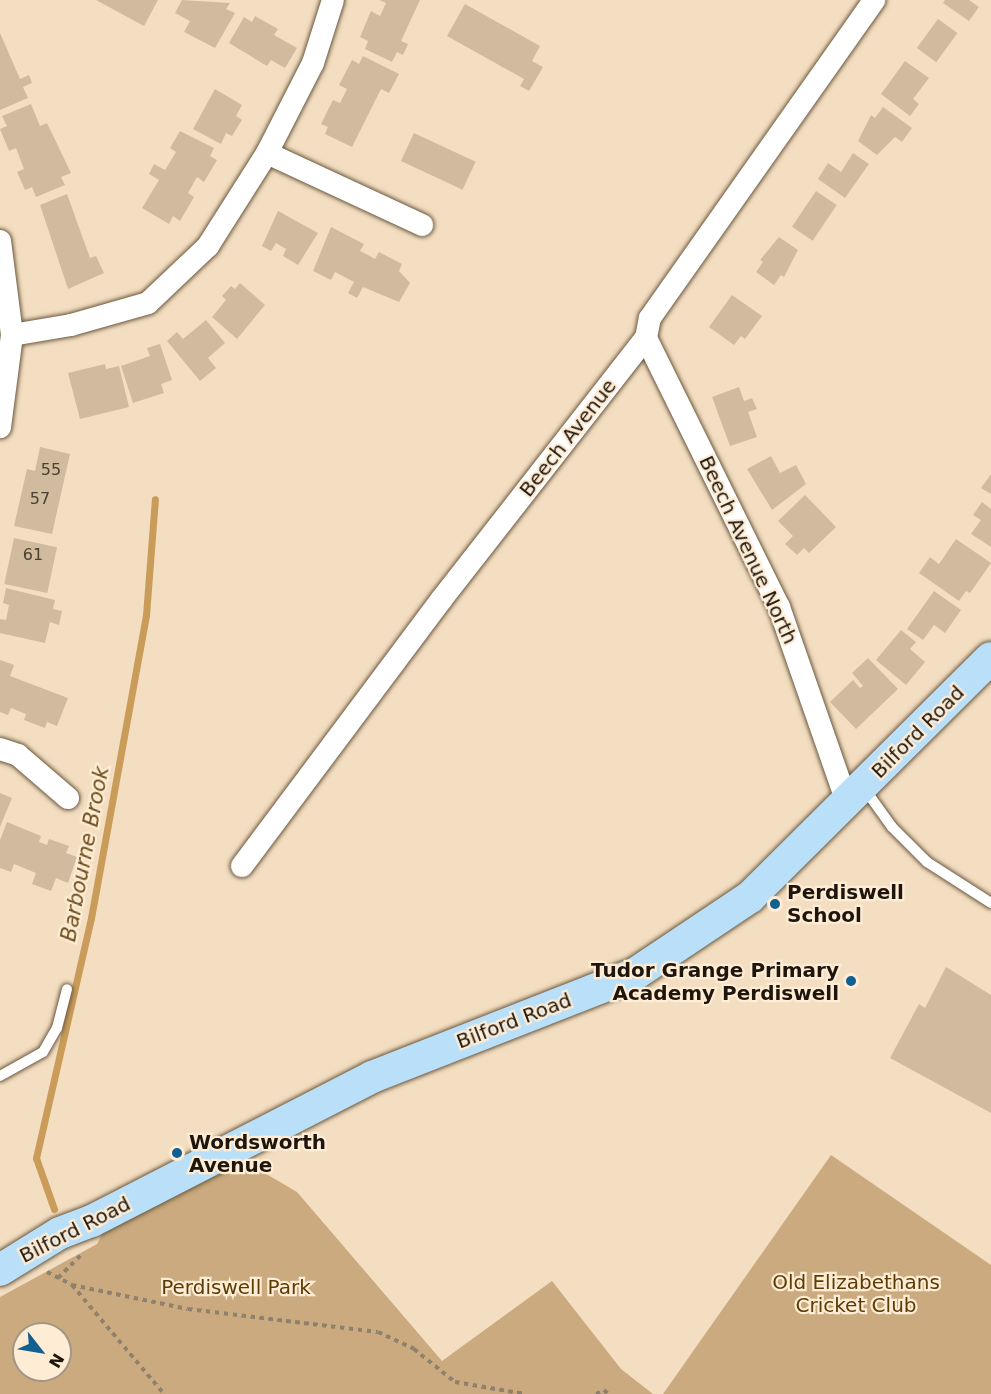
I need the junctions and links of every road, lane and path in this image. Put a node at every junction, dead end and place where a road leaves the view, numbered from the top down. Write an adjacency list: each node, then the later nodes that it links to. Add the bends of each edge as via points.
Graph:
1 (333, 0): 3 (street, via 313,63)
2 (874, 0): 7 (street, Beech Avenue, via 650,318)
3 (267, 153): 4 (street); 6 (street, via 208,246 148,303 71,325)
4 (422, 225)
5 (0, 241): 6 (street)
6 (12, 335): 8 (street)
7 (646, 338): 11 (street, Beech Avenue North, via 779,608); 13 (street, Beech Avenue, via 441,600)
8 (0, 427)
9 (991, 658): 11 (main road, Bilford Road)
10 (0, 749): 12 (street, via 18,755)
11 (855, 795): 14 (lane, via 927,862); 17 (main road, Bilford Road, via 750,897 635,974 372,1077 92,1221 60,1233)
12 (68, 798)
13 (242, 866)
14 (991, 903)
15 (67, 989): 16 (lane, via 57,1028 43,1052)
16 (0, 1076)
17 (0, 1270)
18 (58, 1278): 19 (path)
19 (72, 1285): 20 (path); 21 (path, via 188,1309 378,1332 414,1349 455,1382)
20 (164, 1394)
21 (525, 1394)
22 (596, 1394): 23 (path, via 604,1390)
23 (608, 1394)

